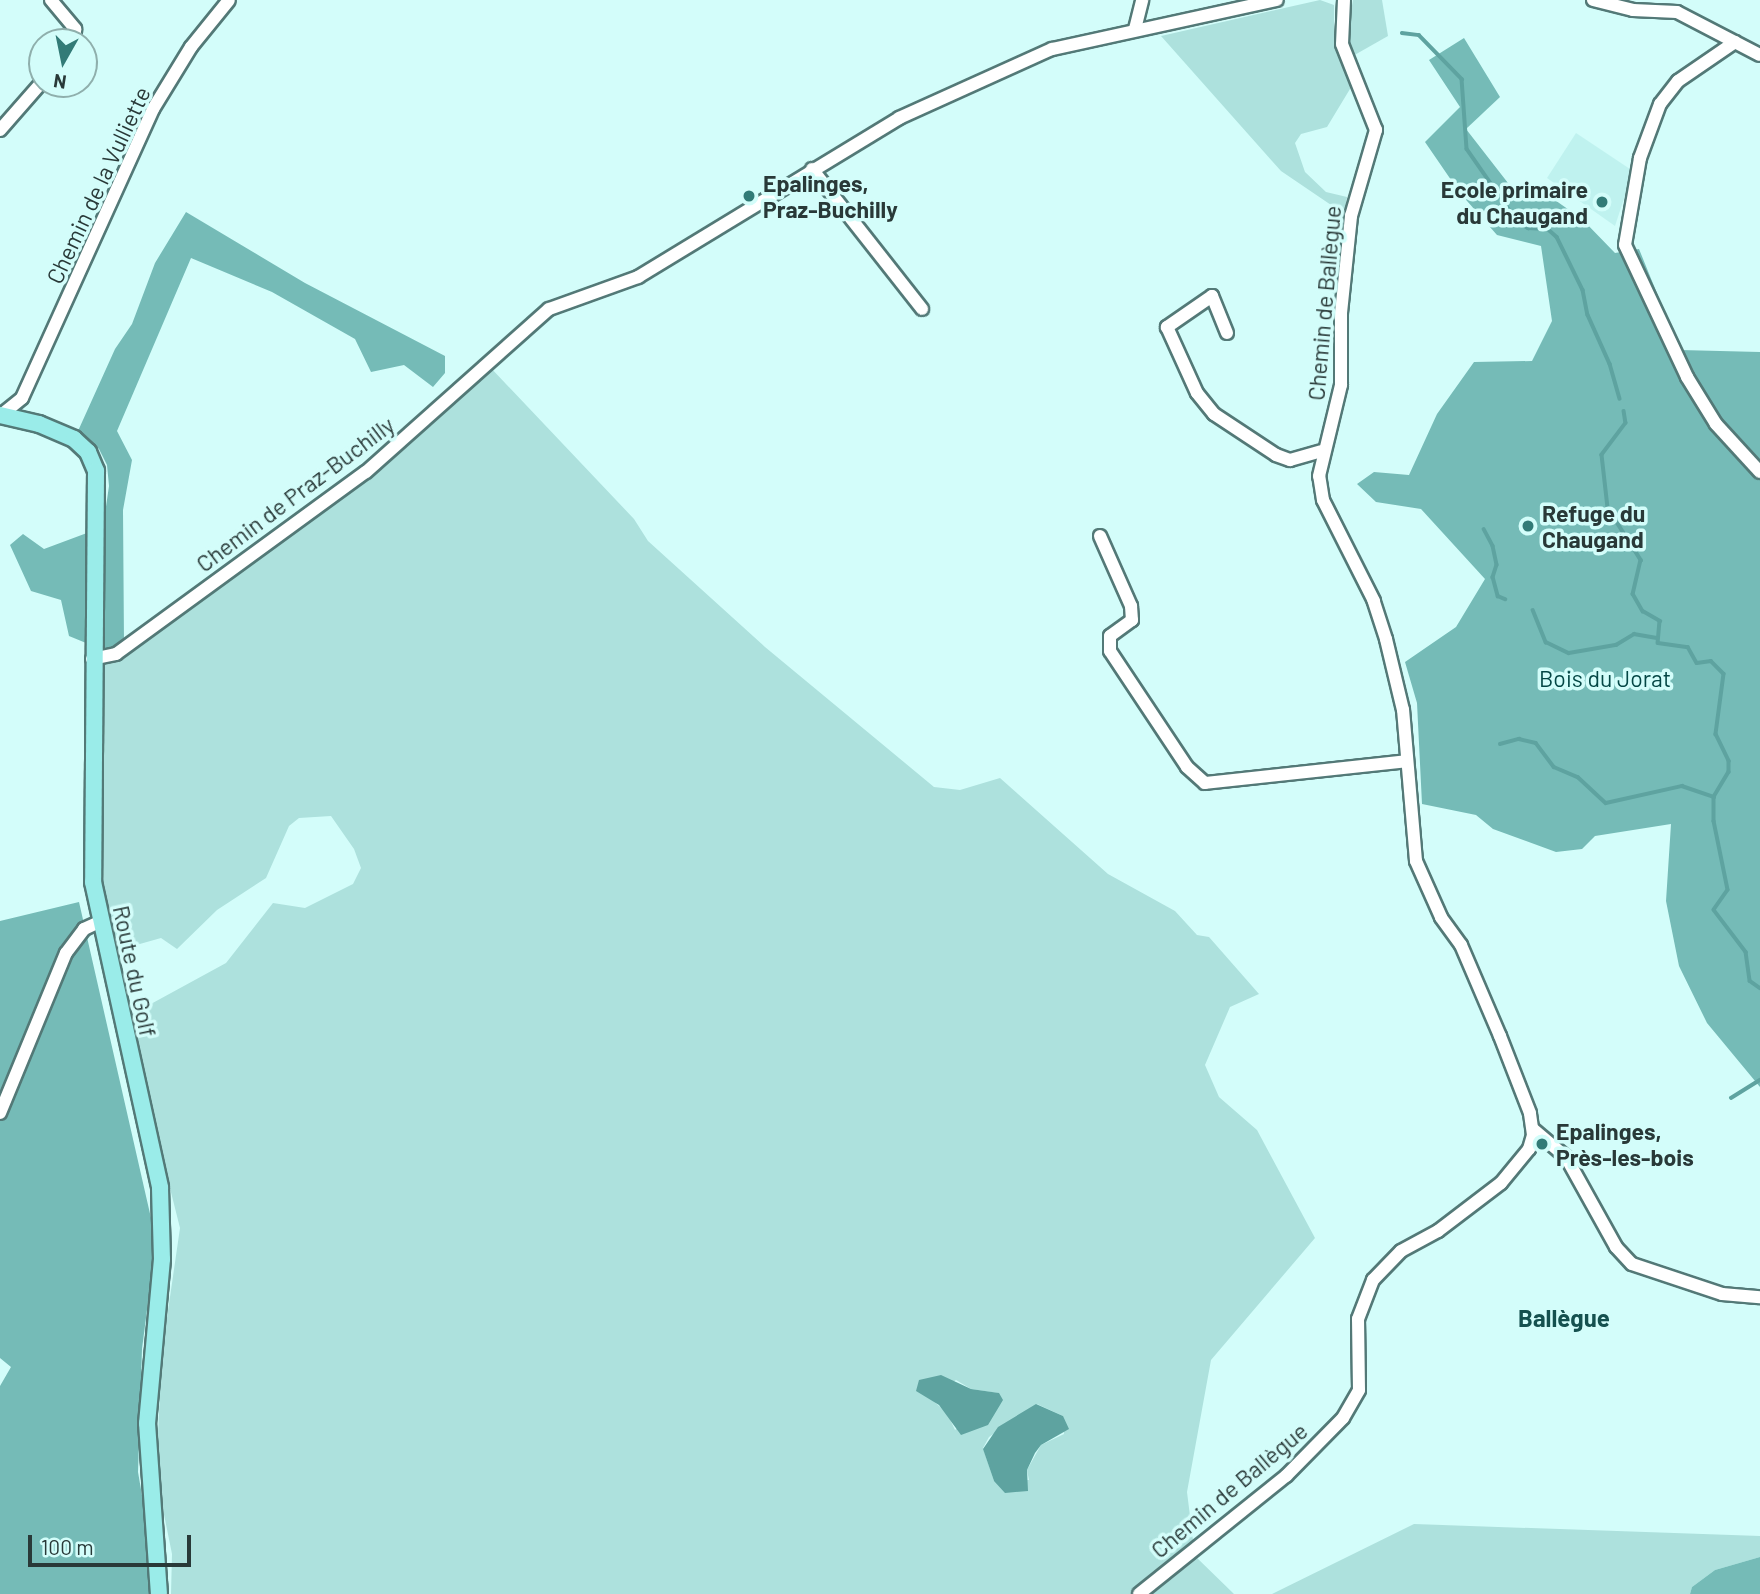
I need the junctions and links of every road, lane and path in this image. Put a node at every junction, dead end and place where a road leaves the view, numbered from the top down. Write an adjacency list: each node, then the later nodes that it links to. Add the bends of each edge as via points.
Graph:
1 (51, 0): 8 (street)
2 (229, 0): 17 (street, Chemin de la Vulliette, via 191,47 153,109)
3 (1142, 0): 9 (street)
4 (1277, 0): 9 (street, Chemin de Praz-Buchilly)
5 (1344, 0): 20 (street, Chemin de Ballègue, via 1342,44 1376,130 1351,216 1340,313 1341,385)
6 (1593, 0): 7 (street, via 1633,10)
7 (1675, 6): 10 (street)
8 (74, 28)
9 (1135, 29): 14 (street, Chemin de Praz-Buchilly, via 1052,49 899,118)
10 (1735, 42): 11 (street); 21 (street, via 1678,81 1660,104 1640,158 1625,245 1687,377 1717,425)
11 (1760, 55)
12 (28, 98): 13 (street)
13 (0, 130)
14 (813, 169): 15 (street); 23 (street, Chemin de Praz-Buchilly, via 678,257 549,309 366,472 116,654)
15 (922, 309)
16 (1227, 333): 20 (street, via 1212,296 1167,327 1197,393 1214,414 1276,455 1290,460)
17 (22, 398): 18 (street, Chemin de la Vulliette); 19 (street)
18 (0, 415): 19 (main road, Route du Golf)
19 (26, 421): 23 (main road, Route du Golf, via 74,439 88,452 96,471)
20 (1321, 452): 24 (street, Chemin de Ballègue, via 1323,500 1374,601 1386,639 1403,710)
21 (1760, 472)
22 (1100, 537): 24 (street, via 1131,606 1132,620 1110,636 1110,651 1187,767 1205,783)
23 (92, 659): 25 (main road, Route du Golf, via 92,855)
24 (1407, 761): 27 (street, Chemin de Ballègue, via 1416,861 1441,918 1461,945)
25 (99, 922): 26 (street, via 84,929 70,946); 29 (main road, Route du Golf, via 161,1200 162,1259 147,1423)
26 (0, 1114)
27 (1534, 1129): 28 (street, via 1566,1157 1604,1228 1632,1264 1722,1294); 30 (street, Chemin de Ballègue, via 1529,1149 1501,1183 1438,1231 1401,1251 1373,1280 1358,1319 1359,1390 1343,1418 1286,1476)
28 (1760, 1297)
29 (159, 1594)
30 (1139, 1594)

